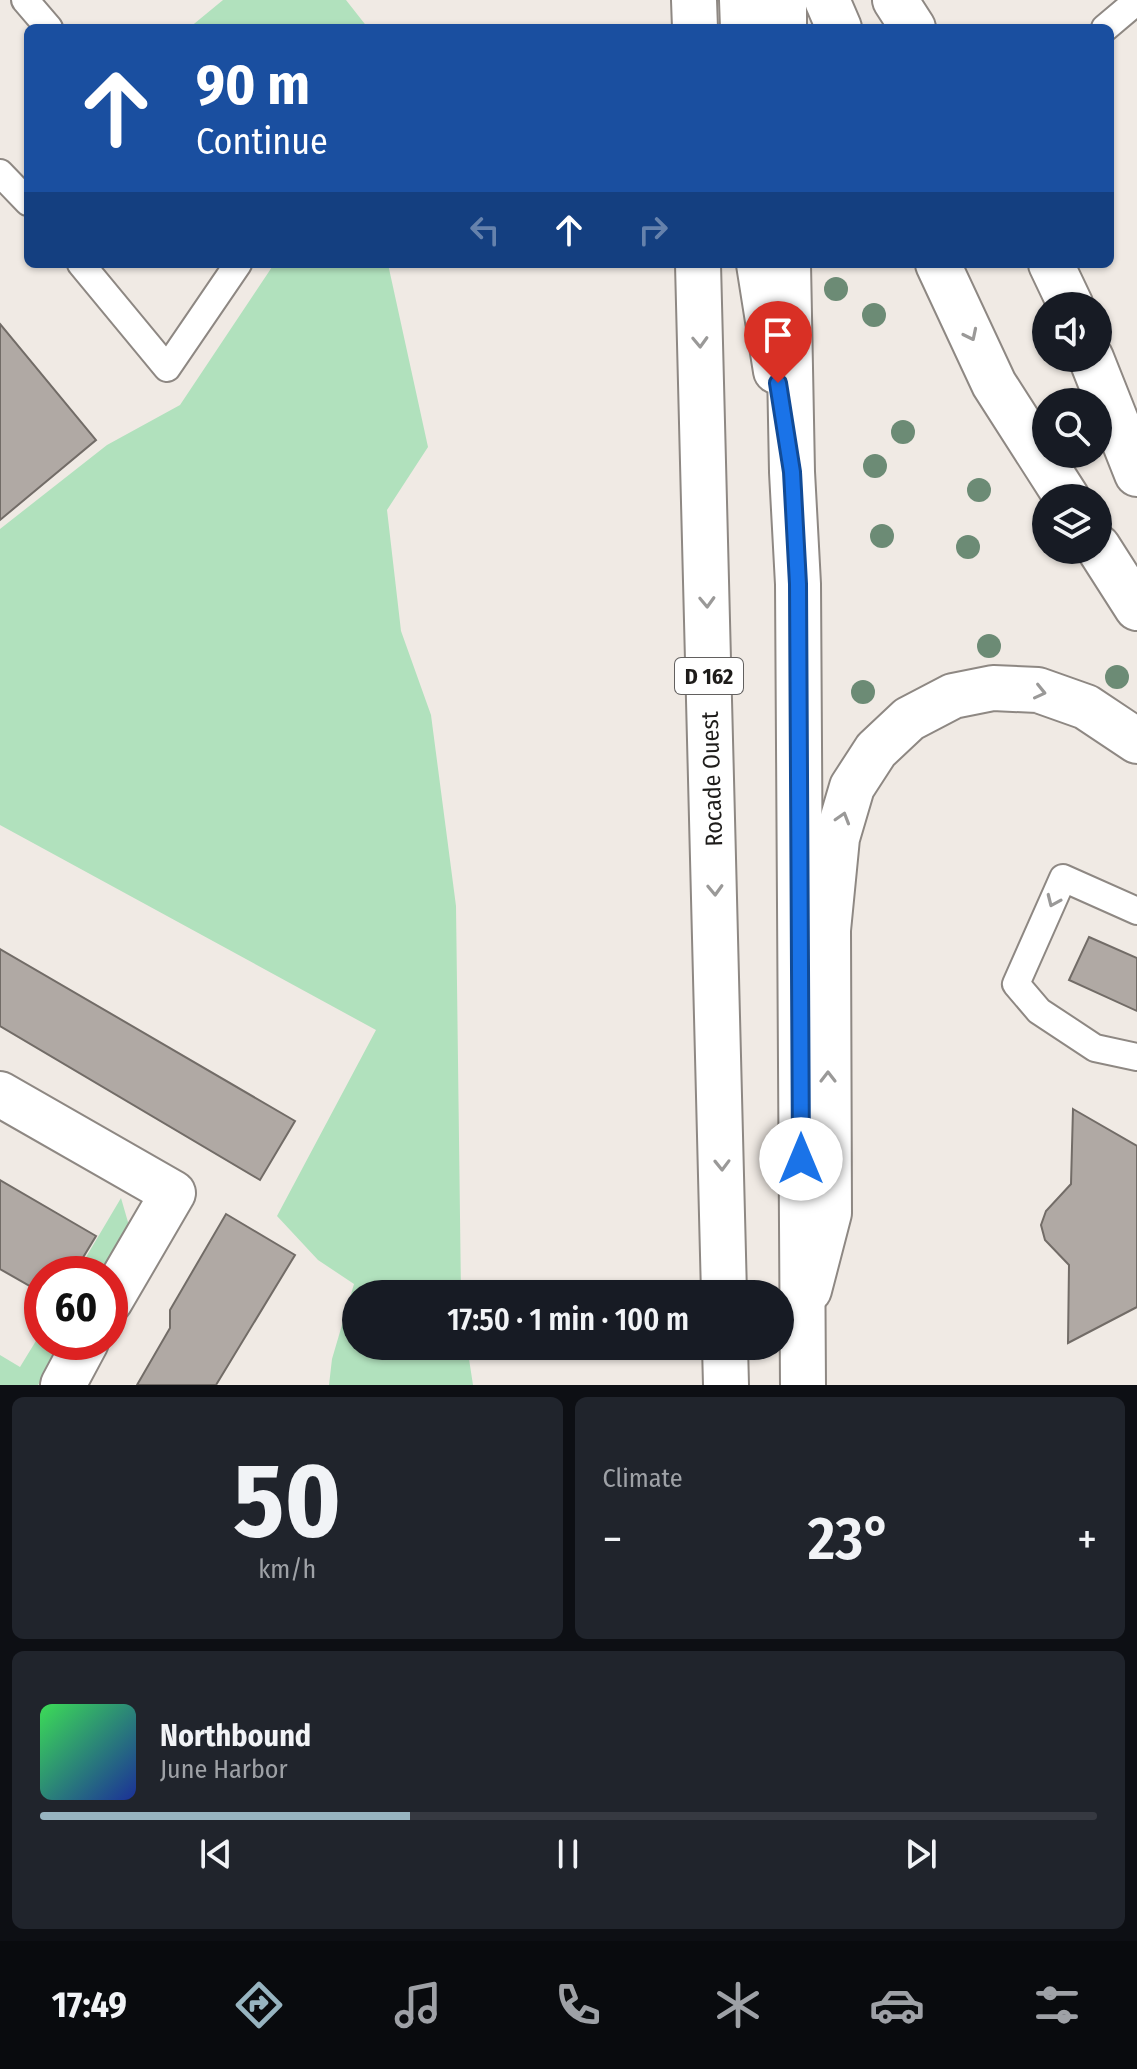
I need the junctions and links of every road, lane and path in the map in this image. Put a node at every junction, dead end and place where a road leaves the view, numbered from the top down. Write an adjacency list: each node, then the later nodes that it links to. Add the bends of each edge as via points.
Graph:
1 (25, 0): 8 (lane)
2 (694, 0): 9 (main road)
3 (742, 0): 10 (main road)
4 (784, 0): 11 (main road)
5 (827, 0): 12 (main road)
6 (895, 0): 13 (main road)
7 (1137, 1): 14 (lane)
8 (46, 24)
9 (695, 24)
10 (743, 24)
11 (784, 24)
12 (837, 24)
13 (910, 24)
14 (1110, 24)
15 (0, 173): 16 (lane)
16 (24, 198)
17 (84, 268): 18 (lane, via 167,368)
18 (235, 268)
19 (698, 268): 36 (main road, Rocade Ouest / D 162, one-way to 36)
20 (760, 268): 26 (main road)
21 (788, 268): 26 (main road)
22 (940, 268): 28 (main road, one-way to 28, via 994,384)
23 (1053, 268): 24 (main road)
24 (1064, 292)
25 (1097, 372): 27 (main road)
26 (792, 472): 37 (main road, via 798,584)
27 (1137, 474)
28 (1058, 484)
29 (1109, 564): 30 (main road)
30 (1137, 608)
31 (1137, 741): 37 (main road, one-way to 31, via 829,1213 828,930 837,838 852,787 876,750 909,719 953,696 993,688 1038,690 1086,707)
32 (1137, 911): 33 (lane, one-way to 33, via 1063,878 1016,984 1039,1011 1095,1048)
33 (1137, 1057)
34 (0, 1094): 35 (main road, via 173,1193)
35 (128, 1270)
36 (724, 1280)
37 (802, 1319): 42 (main road)
38 (76, 1360): 40 (main road)
39 (725, 1360): 41 (main road)
40 (63, 1385)
41 (726, 1385)
42 (803, 1385)

